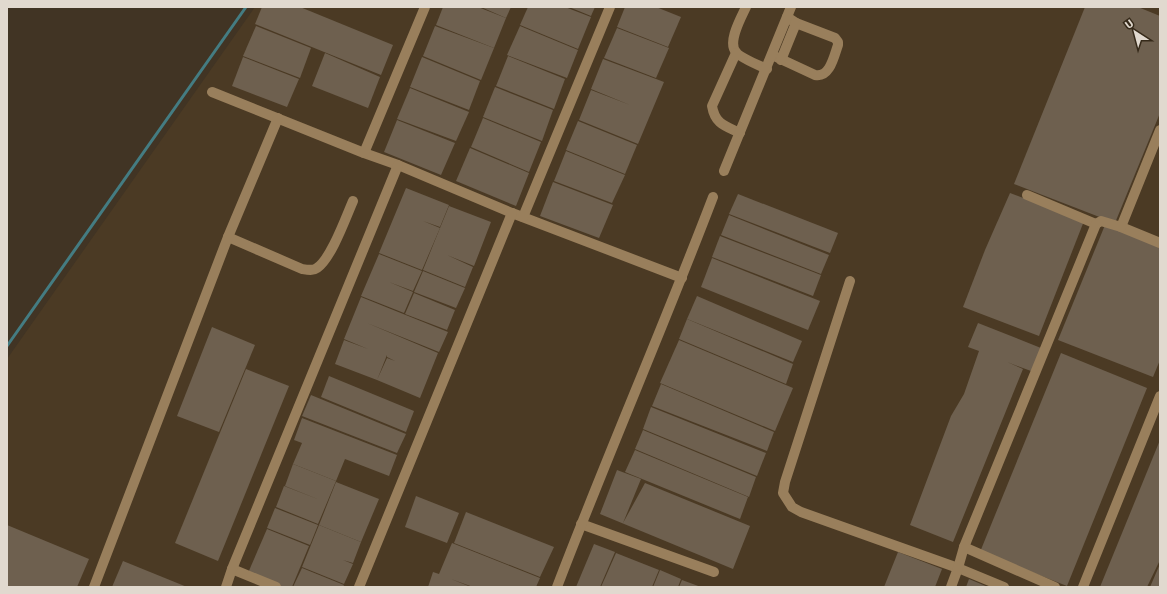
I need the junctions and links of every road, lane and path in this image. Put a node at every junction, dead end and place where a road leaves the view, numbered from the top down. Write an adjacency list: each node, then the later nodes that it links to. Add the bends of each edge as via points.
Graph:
1 (425, 7): 13 (lane)
2 (610, 7): 20 (lane)
3 (746, 7): 6 (lane, via 733,38 732,45)
4 (791, 7): 5 (lane)
5 (792, 20): 7 (lane); 7 (lane, via 836,38 838,45 827,73 823,76 815,75)
6 (736, 53): 8 (lane); 12 (lane, via 712,106 718,122)
7 (777, 58): 8 (lane)
8 (767, 69): 12 (lane)
9 (212, 92): 10 (lane)
10 (278, 118): 13 (lane); 23 (lane)
11 (1160, 130): 22 (lane)
12 (740, 133): 15 (lane)
13 (364, 153): 14 (lane)
14 (398, 165): 19 (lane); 31 (lane)
15 (724, 170)
16 (1027, 195): 21 (lane)
17 (714, 197): 25 (lane)
18 (353, 202): 23 (lane, via 324,261 317,268 310,270 302,269)
19 (512, 213): 20 (lane); 36 (lane)
20 (523, 218): 25 (lane)
21 (1096, 224): 22 (lane, via 1101,221); 29 (lane)
22 (1121, 227): 24 (lane)
23 (228, 237): 34 (lane)
24 (1160, 243)
25 (682, 278): 28 (lane)
26 (850, 281): 30 (lane, via 783,494 792,507 801,512)
27 (1160, 396): 41 (lane)
28 (581, 524): 32 (lane); 37 (lane)
29 (964, 547): 30 (lane); 40 (lane)
30 (958, 568): 38 (lane); 39 (lane)
31 (232, 569): 33 (lane); 35 (lane)
32 (714, 572)
33 (227, 584)
34 (94, 587)
35 (276, 587)
36 (359, 587)
37 (557, 587)
38 (950, 587)
39 (1004, 587)
40 (1056, 587)
41 (1083, 587)

